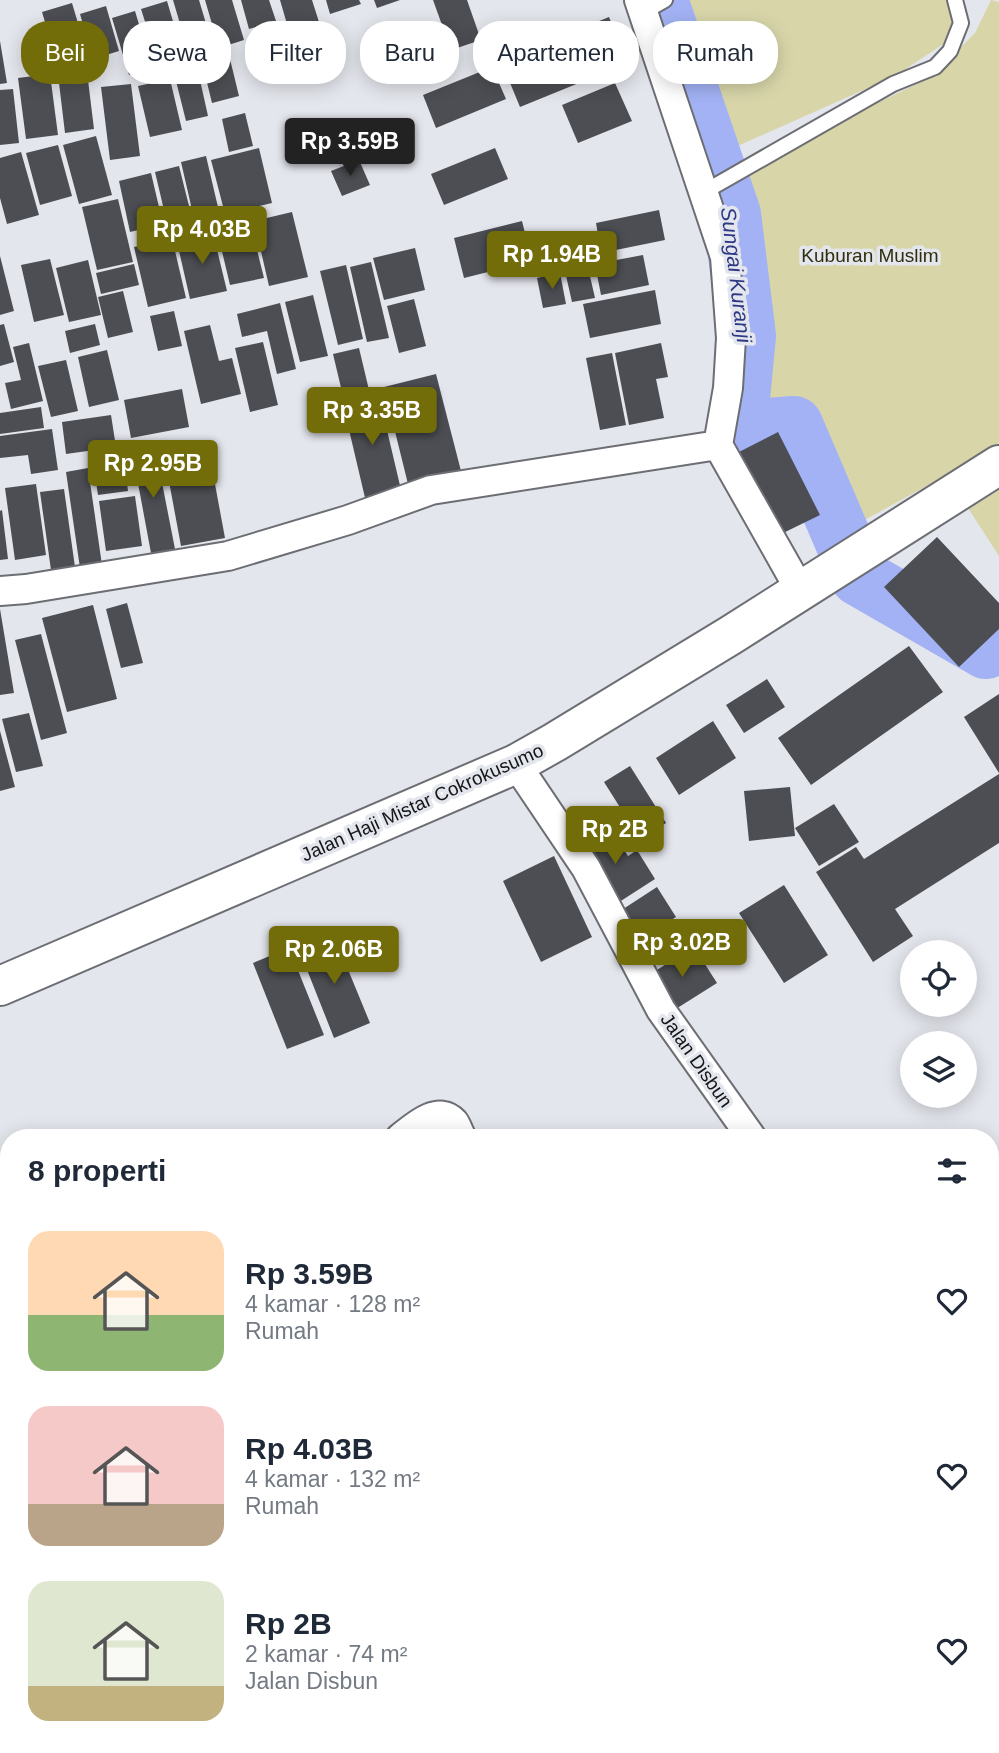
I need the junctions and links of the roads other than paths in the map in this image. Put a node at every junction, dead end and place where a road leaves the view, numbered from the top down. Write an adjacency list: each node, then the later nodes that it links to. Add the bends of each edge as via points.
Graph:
1 (955, 0): 3 (lane, via 961,23 950,51 935,67 893,84)
2 (649, 4): 3 (street)
3 (704, 192): 4 (street, via 725,257 732,338)
4 (718, 445): 6 (street); 7 (street, via 431,490 228,556)
5 (999, 465): 6 (main road, Jalan Haji Mistar Cokrokusumo)
6 (800, 590): 8 (main road, Jalan Haji Mistar Cokrokusumo)
7 (0, 591)
8 (516, 764): 9 (main road, Jalan Haji Mistar Cokrokusumo); 12 (street, Jalan Disbun, via 586,868 661,1010)
9 (0, 986)
10 (412, 1129): 11 (street, via 430,1116 442,1116)
11 (457, 1129)
12 (746, 1129)

